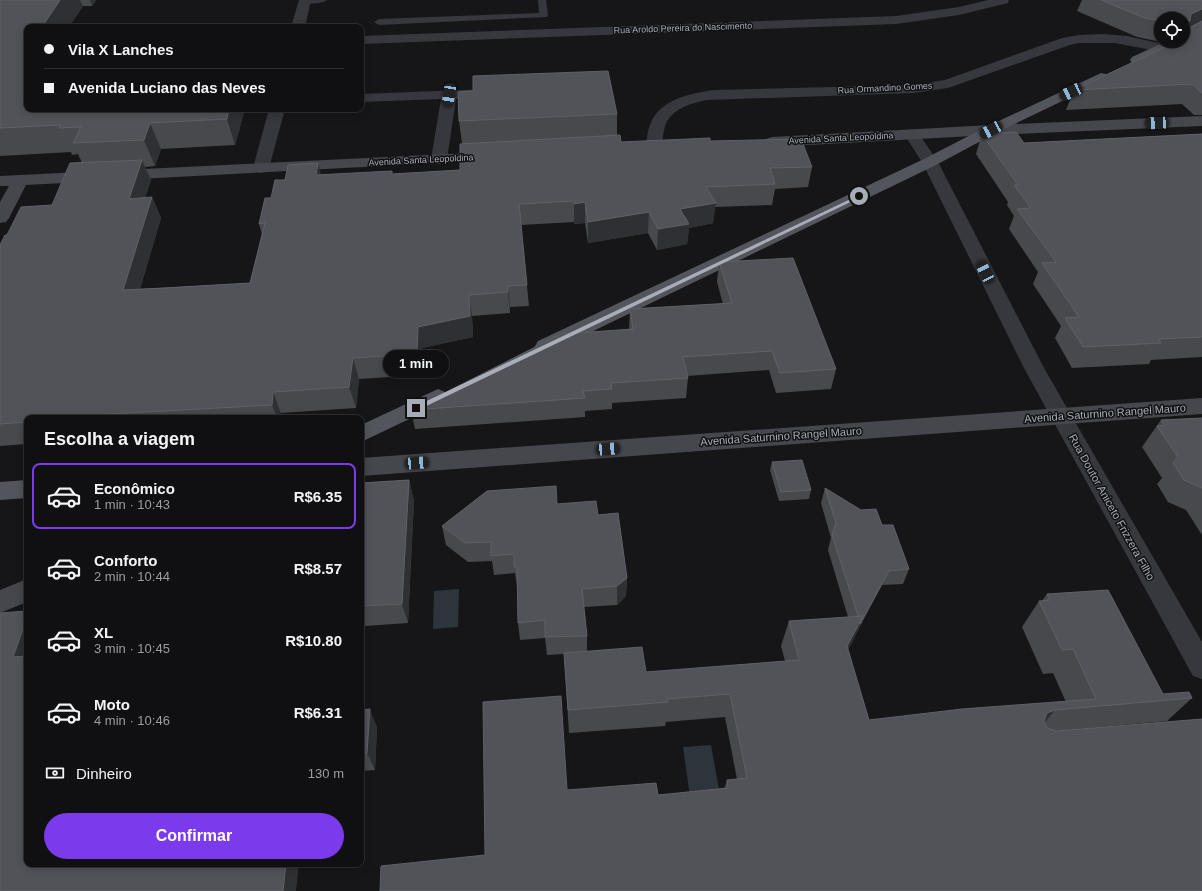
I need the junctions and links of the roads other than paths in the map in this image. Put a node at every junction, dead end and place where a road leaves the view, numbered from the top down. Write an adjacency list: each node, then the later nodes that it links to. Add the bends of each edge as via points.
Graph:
1 (305, 0): 2 (lane); 6 (street)
2 (323, 0)
3 (542, 0): 5 (lane, via 544,15)
4 (1003, 0): 7 (street, Rua Aroldo Pereira do Nascimento, via 959,11 896,20)
5 (379, 22)
6 (299, 24)
7 (364, 40)
8 (1154, 46): 20 (street, Rua Ormandino Gomes, via 1119,38 1078,38 934,87 702,96 678,104 663,115 658,122)
9 (1162, 48): 10 (main road)
10 (1128, 65)
11 (1114, 72): 17 (main road)
12 (503, 93): 13 (street)
13 (449, 95): 14 (street); 22 (street)
14 (364, 98)
15 (276, 112): 24 (street)
16 (1202, 121): 17 (street, Avenida Santa Leopoldina)
17 (991, 130): 18 (street, Avenida Santa Leopoldina); 23 (main road)
18 (912, 134): 19 (street, Avenida Santa Leopoldina); 23 (street, Rua Doutor Aniceto Frizzera Filho)
19 (754, 143)
20 (653, 149)
21 (507, 156): 22 (street, Avenida Santa Leopoldina)
22 (439, 159): 24 (street, Avenida Santa Leopoldina)
23 (930, 162): 28 (main road); 31 (street, Rua Doutor Aniceto Frizzera Filho)
24 (261, 168): 25 (street, Avenida Santa Leopoldina)
25 (20, 180): 26 (street, Avenida Santa Leopoldina); 27 (street)
26 (0, 181)
27 (0, 218)
28 (530, 353)
29 (451, 391): 32 (main road)
30 (1202, 406): 31 (street, Avenida Saturnino Rangel Mauro)
31 (1060, 416): 33 (street, Avenida Saturnino Rangel Mauro); 38 (street, Rua Doutor Aniceto Frizzera Filho)
32 (364, 433)
33 (364, 467)
34 (24, 489): 35 (main road)
35 (0, 491)
36 (24, 591): 37 (street)
37 (0, 602)
38 (1202, 667)

